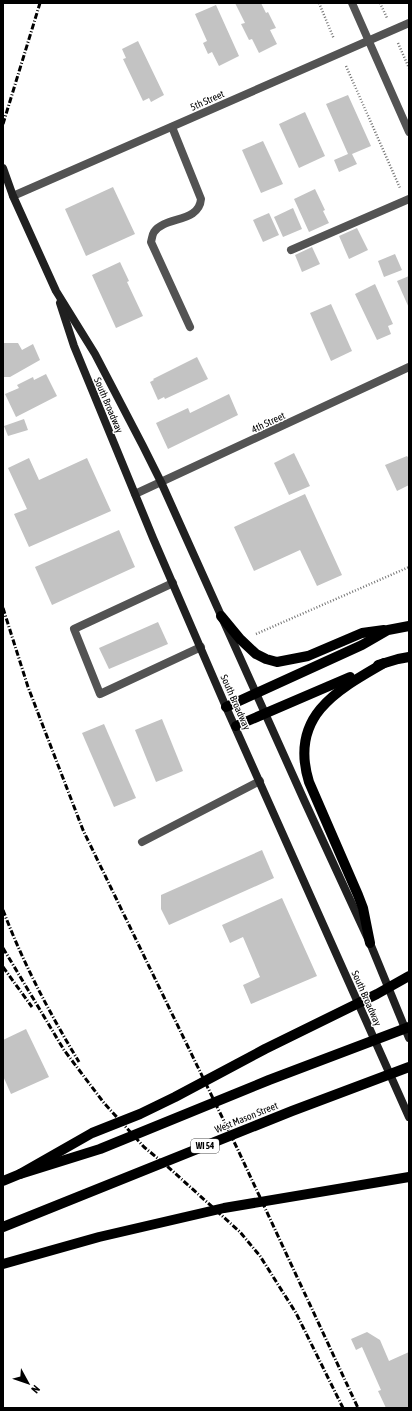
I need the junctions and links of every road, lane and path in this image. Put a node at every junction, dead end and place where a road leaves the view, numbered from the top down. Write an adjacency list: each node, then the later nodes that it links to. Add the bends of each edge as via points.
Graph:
1 (319, 3): 5 (path)
2 (352, 3): 4 (street)
3 (409, 23): 4 (street, 5th Street)
4 (369, 40): 5 (street, 5th Street); 7 (street)
5 (340, 52): 6 (street, 5th Street); 10 (path)
6 (172, 127): 9 (street, 5th Street); 13 (street, via 201,199 200,205 192,214 160,226 153,233 151,242)
7 (409, 132)
8 (3, 168): 9 (street, South Broadway)
9 (14, 196): 12 (street, South Broadway)
10 (407, 200): 11 (street)
11 (291, 250)
12 (56, 290): 15 (street, South Broadway, via 95,354); 16 (street, South Broadway, via 74,346)
13 (190, 326)
14 (409, 367): 15 (street, 4th Street)
15 (161, 482): 16 (street, 4th Street); 19 (street, South Broadway)
16 (135, 494): 18 (street, South Broadway)
17 (409, 567): 22 (path)
18 (173, 583): 23 (street, South Broadway); 23 (street, via 74,629 100,694)
19 (221, 616): 21 (main road, via 256,654 277,662 308,656 362,632); 26 (street, South Broadway)
20 (409, 626): 21 (main road)
21 (388, 630): 26 (main road, via 362,645)
22 (252, 635)
23 (201, 647): 27 (street, South Broadway)
24 (409, 657): 25 (main road)
25 (384, 663): 28 (main road); 32 (main road, via 340,689 323,705 308,728 304,752 309,782 358,895)
26 (256, 693): 27 (main road); 28 (street, South Broadway)
27 (226, 707): 29 (street, South Broadway)
28 (265, 714): 29 (main road); 32 (street, South Broadway)
29 (236, 726): 30 (street, South Broadway)
30 (260, 781): 31 (street); 37 (street, South Broadway)
31 (142, 842)
32 (370, 943): 35 (street, South Broadway)
33 (409, 976): 38 (main road, via 175,1097 92,1133)
34 (409, 1027): 38 (main road, via 269,1080 100,1149)
35 (409, 1038)
36 (409, 1068): 41 (main road, West Mason Street / WI 54, via 284,1114)
37 (409, 1117)
38 (20, 1174): 40 (main road)
39 (409, 1177): 42 (main road, via 224,1208 99,1237)
40 (3, 1181)
41 (3, 1227)
42 (3, 1264)

